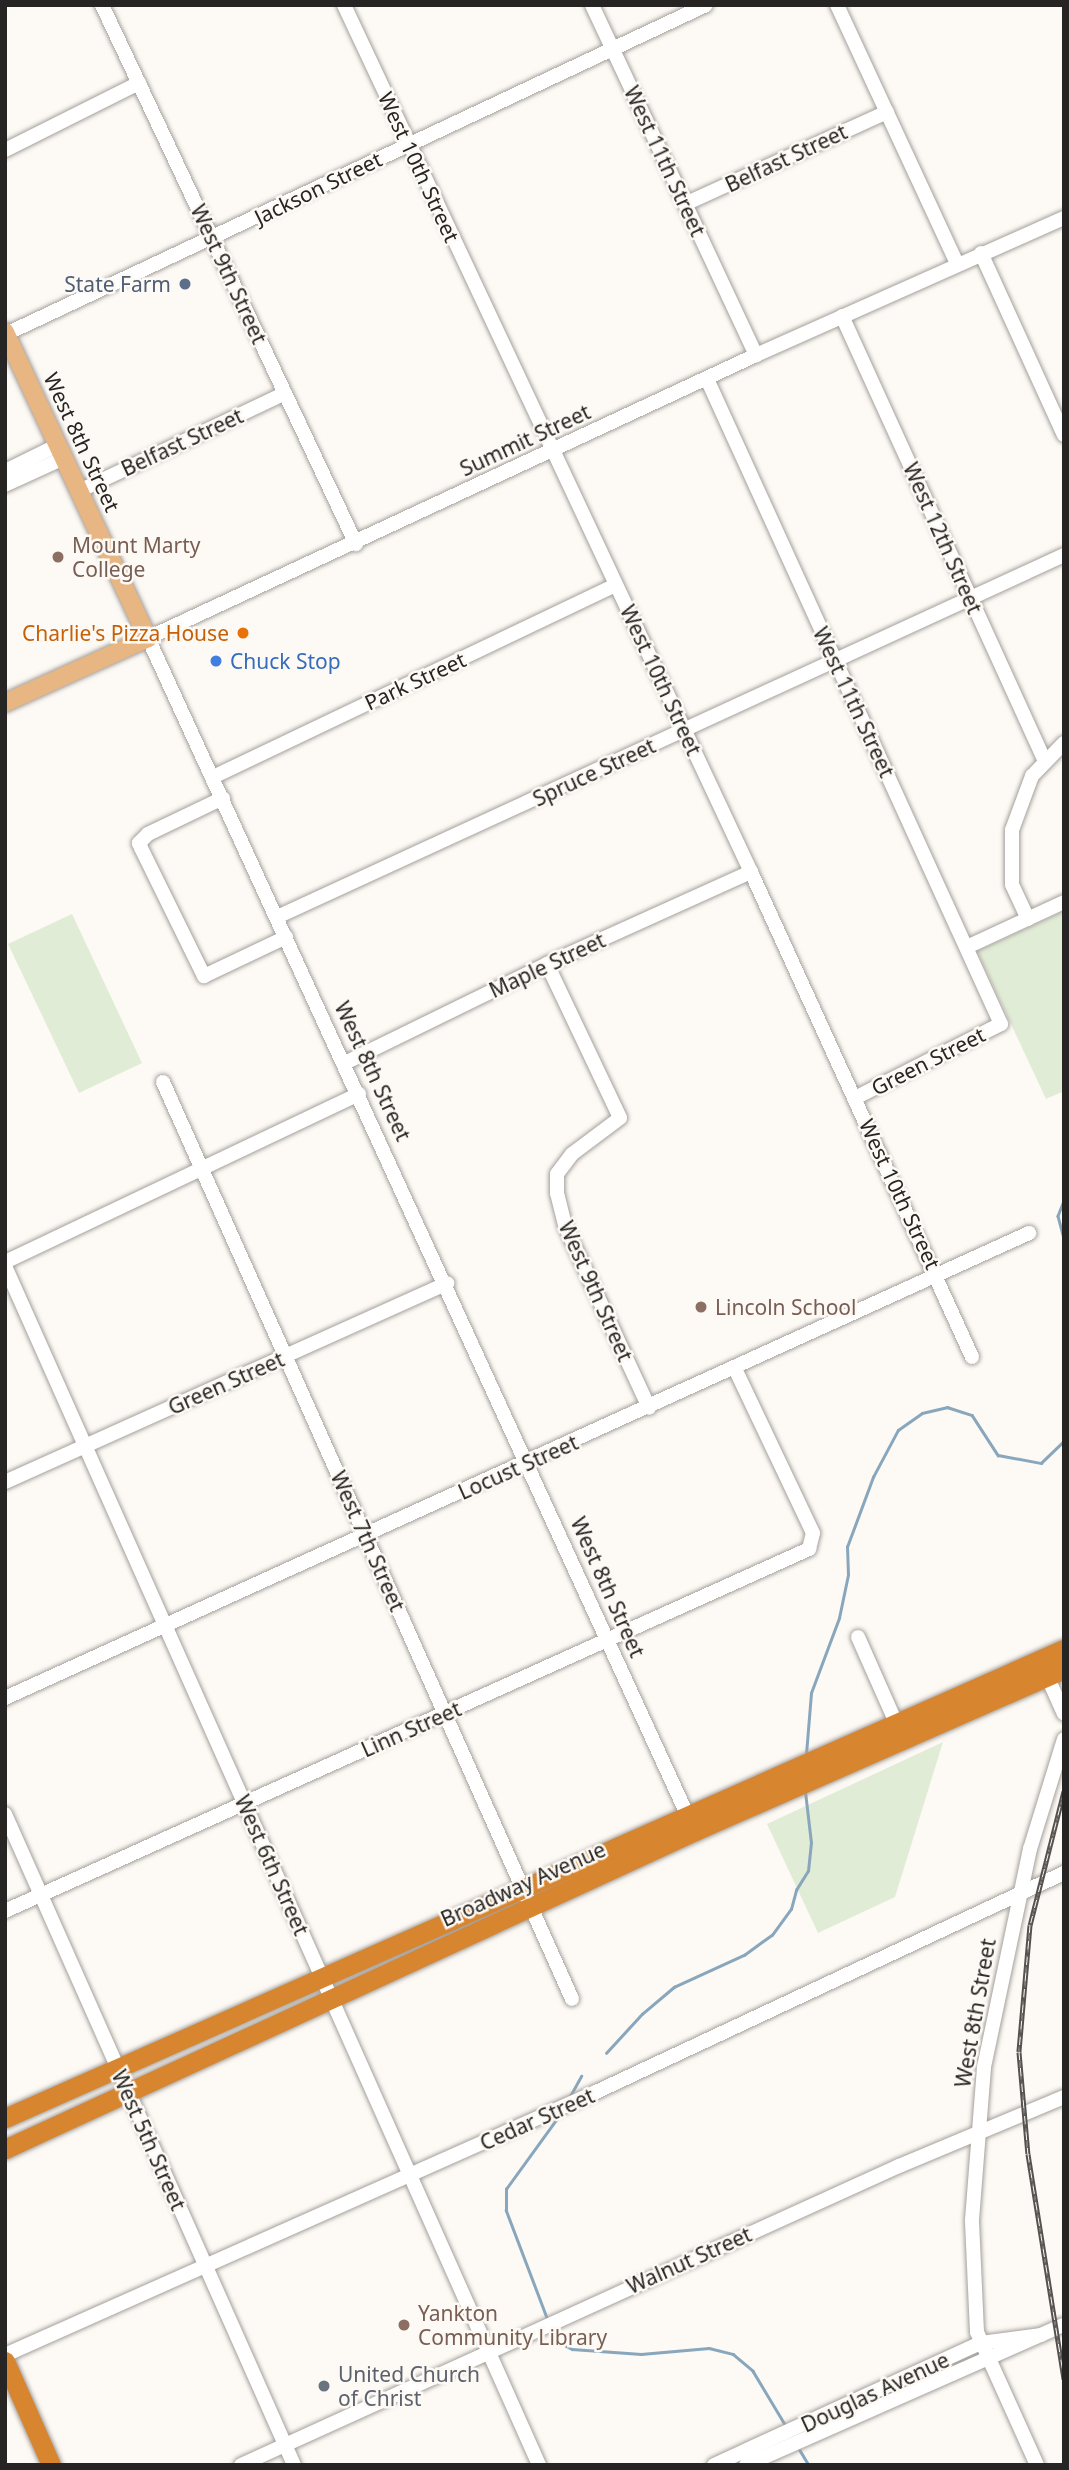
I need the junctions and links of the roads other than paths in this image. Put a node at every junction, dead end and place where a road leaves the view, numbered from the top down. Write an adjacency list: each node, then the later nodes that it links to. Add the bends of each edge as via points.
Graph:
1 (102, 5): 7 (street, West 9th Street)
2 (344, 5): 9 (street, West 10th Street)
3 (593, 5): 6 (street, West 11th Street)
4 (706, 5): 6 (street, Jackson Street)
5 (837, 5): 8 (street)
6 (613, 49): 9 (street, Jackson Street); 11 (street, West 11th Street)
7 (139, 83): 10 (street); 13 (street, West 9th Street)
8 (887, 112): 11 (street, Belfast Street); 15 (street)
9 (409, 144): 13 (street, Jackson Street); 23 (street, West 10th Street)
10 (5, 150)
11 (685, 204): 18 (street, West 11th Street)
12 (1064, 218): 14 (street, Summit Street)
13 (213, 239): 17 (street, Jackson Street); 20 (street, West 9th Street)
14 (981, 253): 15 (street, Summit Street); 21 (street)
15 (957, 264): 16 (street, Summit Street)
16 (842, 316): 18 (street, Summit Street); 30 (street, West 12th Street)
17 (6, 333): 22 (main road, West 8th Street)
18 (756, 355): 19 (street, Summit Street)
19 (707, 379): 23 (street, Summit Street); 32 (street, West 11th Street)
20 (285, 393): 26 (street, Belfast Street); 27 (street, West 9th Street)
21 (1064, 435)
22 (61, 452): 24 (street); 25 (street); 26 (main road, West 8th Street)
23 (551, 453): 27 (street, Summit Street); 29 (street, West 10th Street)
24 (5, 471)
25 (5, 485)
26 (79, 491): 31 (main road, West 8th Street)
27 (356, 544): 31 (street, Summit Street)
28 (1064, 555): 30 (street, Spruce Street)
29 (616, 585): 34 (street, West 10th Street); 37 (street, Park Street)
30 (972, 601): 32 (street, Spruce Street); 36 (street, West 12th Street)
31 (148, 638): 33 (main road, Summit Street); 37 (street, West 8th Street)
32 (836, 663): 34 (street, Spruce Street); 44 (street, West 11th Street)
33 (5, 703)
34 (685, 730): 39 (street, West 10th Street); 41 (street, Spruce Street)
35 (1064, 743): 36 (street)
36 (1044, 760): 42 (street, via 1022,794 1009,847 1012,884)
37 (213, 777): 38 (street, West 8th Street)
38 (223, 798): 41 (street, West 8th Street); 43 (street, via 148,834 139,843 204,976)
39 (751, 872): 45 (street, Maple Street); 50 (street, West 10th Street)
40 (1064, 902): 42 (street)
41 (277, 917): 43 (street, West 8th Street)
42 (1028, 919): 44 (street)
43 (286, 937): 47 (street, West 8th Street)
44 (967, 947): 46 (street, West 11th Street)
45 (547, 964): 47 (street, Maple Street); 59 (street, West 9th Street, via 620,1118 572,1154 557,1174 557,1193 566,1228)
46 (1001, 1024): 50 (street, Green Street)
47 (345, 1063): 49 (street, West 8th Street)
48 (163, 1082): 51 (street, West 7th Street)
49 (359, 1094): 51 (street); 55 (street, West 8th Street)
50 (855, 1098): 54 (street, West 10th Street)
51 (203, 1168): 53 (street); 56 (street, West 7th Street)
52 (1029, 1233): 54 (street, Locust Street)
53 (5, 1264): 60 (street, West 6th Street)
54 (937, 1276): 57 (street, West 10th Street); 58 (street, Locust Street)
55 (446, 1283): 56 (street, Green Street); 61 (street, West 8th Street)
56 (286, 1357): 60 (street, Green Street); 63 (street, West 7th Street)
57 (972, 1357)
58 (735, 1369): 59 (street, Locust Street); 66 (street, Linn Street, via 814,1543)
59 (649, 1408): 61 (street, Locust Street)
60 (85, 1446): 62 (street, Green Street); 64 (street, West 6th Street)
61 (527, 1462): 63 (street, Locust Street); 66 (street, West 8th Street)
62 (5, 1482)
63 (366, 1536): 64 (street, Locust Street); 70 (street, West 7th Street)
64 (166, 1626): 69 (street, Locust Street); 74 (street, West 6th Street)
65 (859, 1637): 72 (street)
66 (608, 1640): 70 (street, Linn Street); 76 (street, West 8th Street)
67 (1064, 1649): 68 (highway, Broadway Avenue)
68 (1050, 1669): 71 (street); 72 (highway, Broadway Avenue)
69 (5, 1698)
70 (445, 1714): 74 (street, Linn Street); 80 (street, West 7th Street)
71 (1064, 1714)
72 (900, 1731): 76 (highway, Broadway Avenue)
73 (1064, 1739): 78 (street, West 8th Street)
74 (245, 1804): 79 (street, Linn Street); 82 (street, West 6th Street)
75 (5, 1814): 79 (street, West 5th Street)
76 (691, 1822): 80 (highway, Broadway Avenue)
77 (1064, 1873): 78 (street, Cedar Street)
78 (1019, 1894): 89 (street, West 8th Street, via 984,2067); 91 (street, Cedar Street)
79 (41, 1895): 81 (street, Linn Street); 85 (street, West 5th Street)
80 (527, 1897): 82 (highway, Broadway Avenue); 83 (highway, Broadway Avenue); 84 (street, West 7th Street)
81 (5, 1911)
82 (322, 1977): 83 (street, West 6th Street); 85 (highway, Broadway Avenue)
83 (330, 1996): 86 (highway, Broadway Avenue); 91 (street, West 6th Street)
84 (572, 1999)
85 (118, 2069): 86 (street, West 5th Street); 88 (highway, Broadway Avenue)
86 (129, 2095): 90 (highway, Broadway Avenue); 92 (street, West 5th Street)
87 (1064, 2096): 89 (street, Walnut Street)
88 (5, 2118)
89 (980, 2132): 95 (street, West 8th Street, via 972,2220 974,2317); 96 (street, Walnut Street)
90 (5, 2150)
91 (410, 2175): 92 (street, Cedar Street); 96 (street, West 6th Street)
92 (205, 2266): 97 (street, Cedar Street); 101 (street, West 5th Street)
93 (1064, 2325): 94 (street, Douglas Avenue)
94 (1041, 2334): 95 (street, Douglas Avenue); 98 (street, Douglas Avenue)
95 (981, 2343): 98 (street, West 8th Street); 100 (street, Douglas Avenue)
96 (490, 2354): 101 (street, Walnut Street); 106 (street, West 6th Street)
97 (5, 2355)
98 (988, 2358): 100 (street, Douglas Avenue); 109 (street, West 8th Street)
99 (5, 2361): 103 (highway)
100 (813, 2428): 102 (street, Douglas Avenue)
101 (285, 2445): 104 (street, Walnut Street); 105 (street, West 5th Street)
102 (768, 2448): 107 (street, Douglas Avenue); 108 (street, Douglas Avenue)
103 (51, 2465)
104 (241, 2465)
105 (294, 2465)
106 (539, 2465)
107 (715, 2465)
108 (746, 2465)
109 (1037, 2465)

